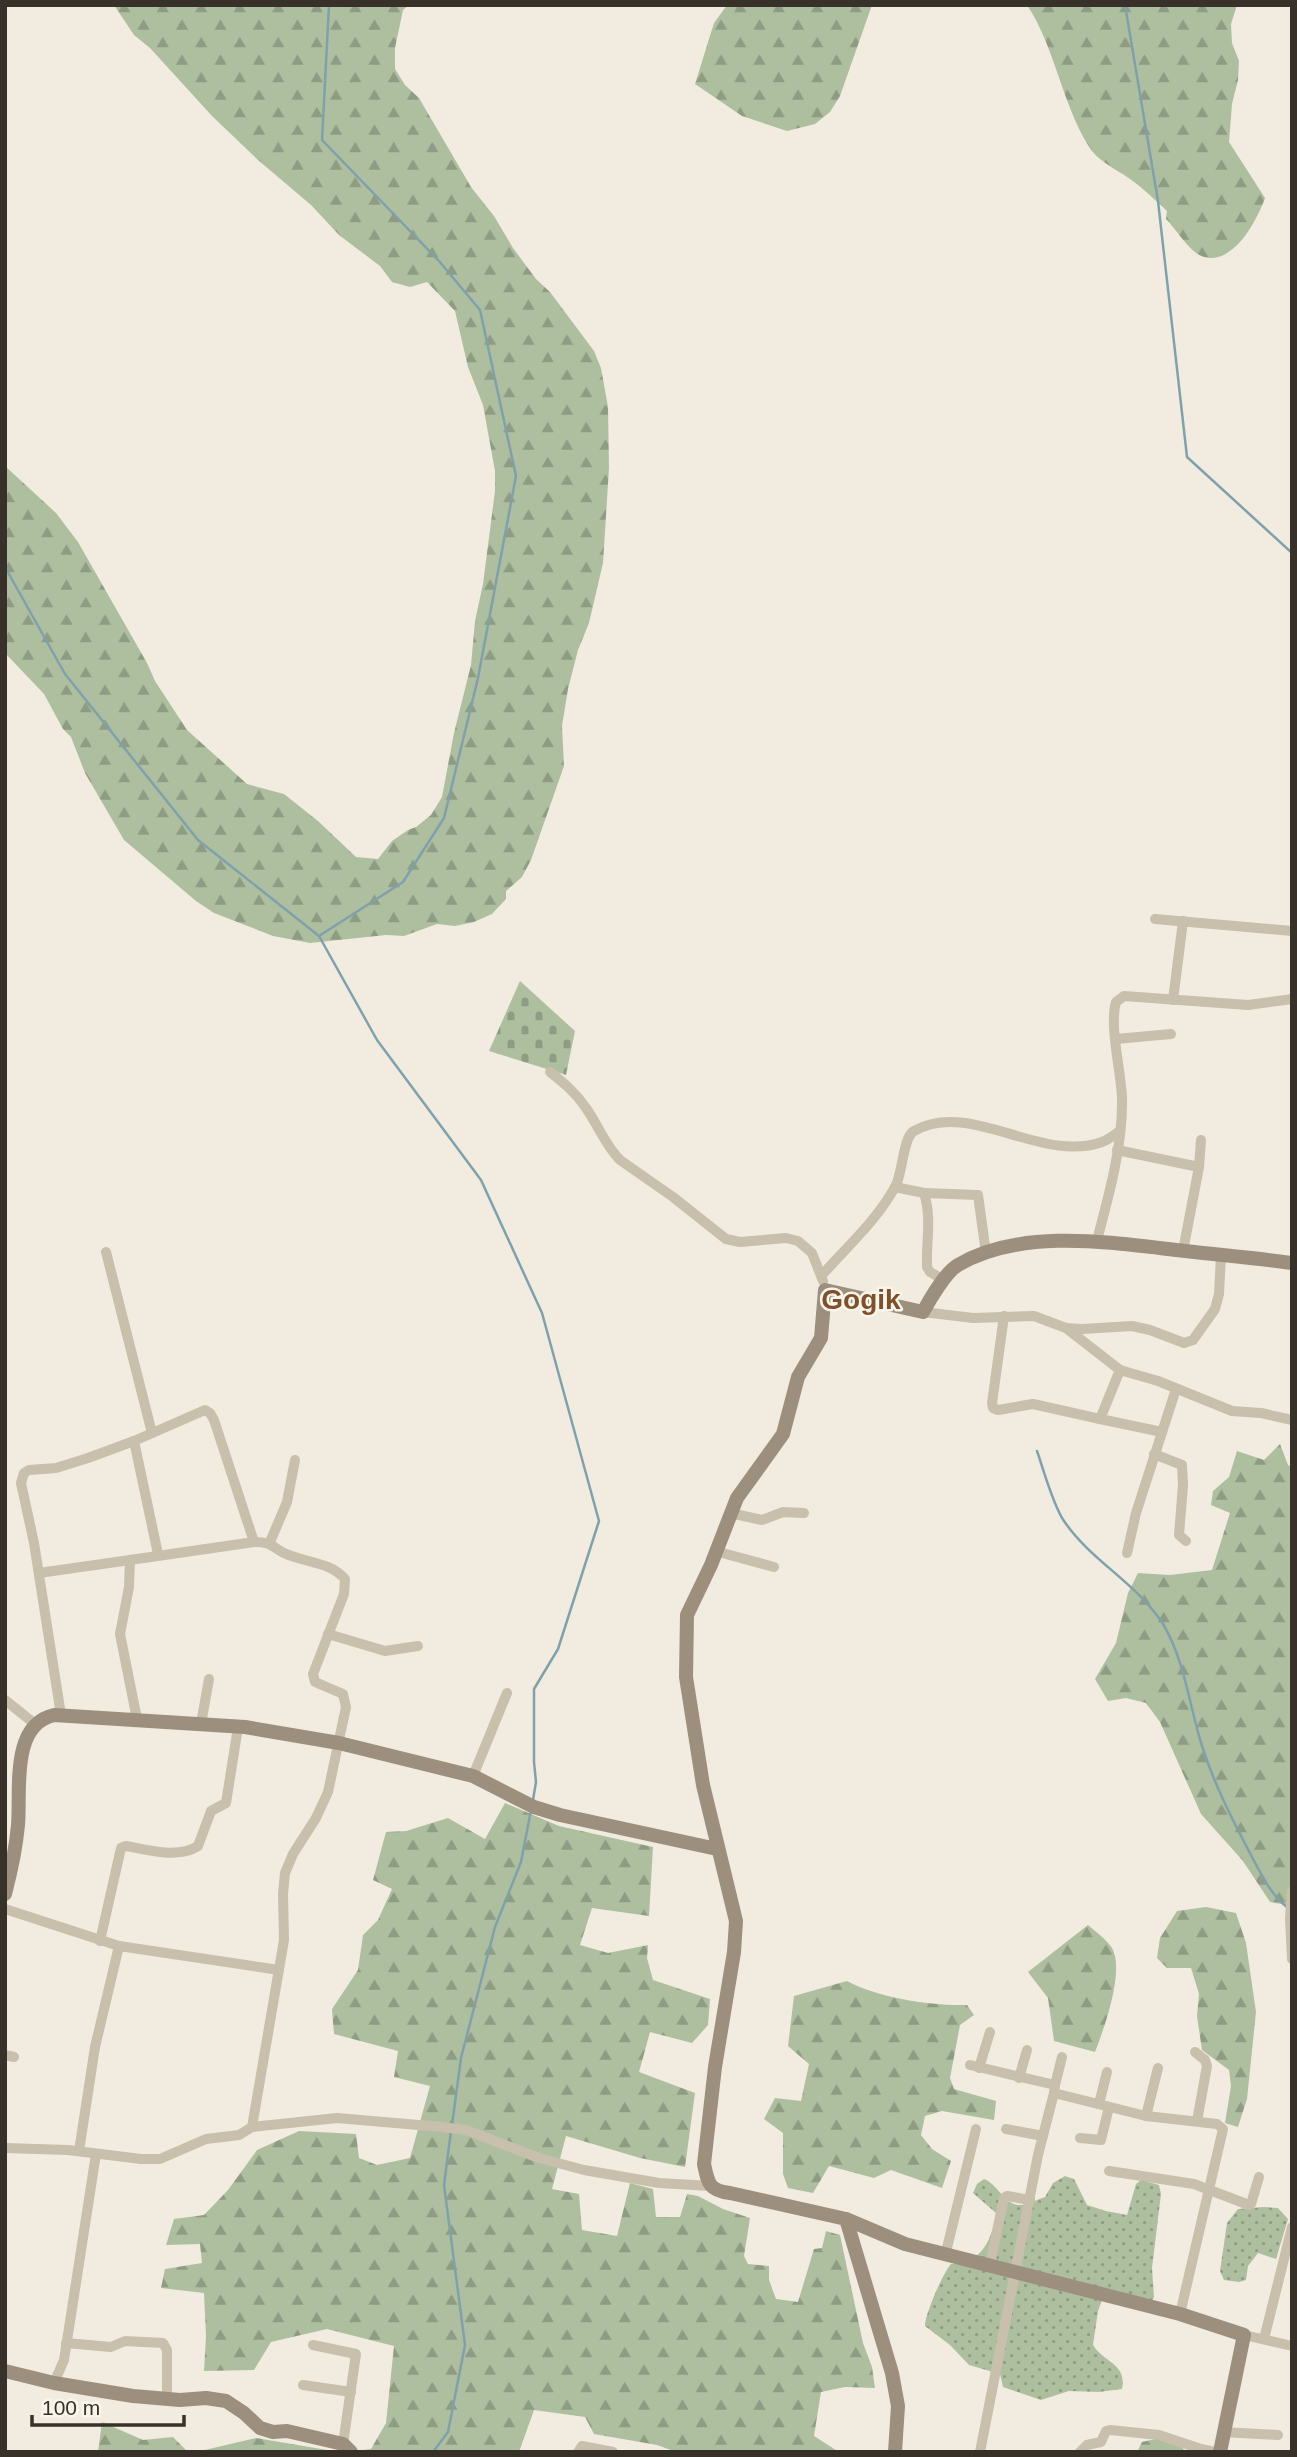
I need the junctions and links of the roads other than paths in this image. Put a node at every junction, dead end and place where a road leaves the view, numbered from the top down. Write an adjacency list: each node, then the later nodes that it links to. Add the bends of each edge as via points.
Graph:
1 (1155, 919): 2 (street)
2 (1183, 921): 3 (street); 5 (street)
3 (1292, 932)
4 (1292, 999): 5 (street, via 1248,1005)
5 (1173, 1000): 7 (street, via 1119,998 1113,1017)
6 (1171, 1034): 7 (street)
7 (1116, 1039): 9 (street)
8 (550, 1072): 21 (street, via 570,1087 620,1160 726,1239 798,1241 812,1253)
9 (1120, 1131): 11 (street); 13 (street, via 1103,1142 1073,1146 1036,1142 963,1122 939,1123 912,1132 907,1139)
10 (1201, 1140): 12 (street)
11 (1117, 1150): 12 (street); 15 (street)
12 (1199, 1167): 16 (street)
13 (895, 1187): 14 (street); 21 (street)
14 (924, 1193): 18 (street, via 978,1195); 22 (street, via 929,1224 927,1267)
15 (1097, 1240): 16 (street); 18 (street)
16 (1183, 1251): 19 (street)
17 (106, 1252): 32 (street)
18 (986, 1253): 22 (street, via 958,1265)
19 (1221, 1255): 20 (street); 26 (street, via 1215,1309 1193,1340 1184,1343 1132,1326)
20 (1292, 1264)
21 (822, 1275): 23 (street)
22 (944, 1280): 24 (street)
23 (825, 1290): 24 (street); 36 (street, via 821,1338 798,1377 783,1434)
24 (923, 1312): 25 (street, via 973,1318)
25 (1004, 1316): 26 (street, via 1034,1316); 29 (street, via 993,1408 1033,1404)
26 (1066, 1328): 27 (street)
27 (1120, 1370): 28 (street); 29 (street)
28 (1176, 1390): 30 (street, via 1232,1411); 31 (street)
29 (1100, 1419): 31 (street)
30 (1292, 1420)
31 (1162, 1432): 34 (street)
32 (152, 1433): 33 (street); 39 (street, via 199,1411 210,1413)
33 (134, 1441): 43 (street); 46 (street, via 56,1468 24,1473 21,1483)
34 (1154, 1454): 38 (street, via 1182,1465 1179,1535); 42 (street)
35 (295, 1460): 40 (street, via 288,1502)
36 (730, 1513): 37 (street, via 762,1520 783,1512); 41 (street)
37 (804, 1513)
38 (1186, 1541)
39 (254, 1542): 40 (street); 43 (street)
40 (270, 1542): 47 (street, via 285,1553 335,1570 345,1579)
41 (715, 1551): 45 (street); 59 (street, via 687,1615 685,1652 703,1785)
42 (1127, 1553)
43 (158, 1555): 44 (street)
44 (130, 1560): 46 (street); 53 (street, via 120,1634)
45 (774, 1567)
46 (39, 1573): 52 (street)
47 (328, 1634): 48 (street, via 386,1651); 57 (street, via 314,1679 345,1696)
48 (418, 1646)
49 (209, 1679): 55 (street)
50 (507, 1693): 58 (street)
51 (5, 1700): 54 (street)
52 (61, 1715): 53 (street); 54 (street, via 47,1716)
53 (137, 1719): 55 (street)
54 (35, 1724): 61 (street, via 20,1768 16,1841)
55 (201, 1724): 56 (street)
56 (238, 1727): 57 (street); 63 (street, via 226,1803 211,1811 198,1846 168,1853 121,1848)
57 (339, 1743): 58 (street); 66 (street, via 323,1804 285,1873)
58 (473, 1776): 59 (street, via 560,1815)
59 (717, 1849): 88 (street, via 736,1932 704,2164)
60 (1292, 1891): 65 (street)
61 (5, 1894)
62 (5, 1909): 63 (street)
63 (100, 1941): 64 (street)
64 (119, 1946): 66 (street); 84 (street, via 95,2047)
65 (1292, 1959)
66 (279, 1970): 78 (street)
67 (990, 2032): 73 (street, via 975,2066)
68 (1027, 2050): 73 (street)
69 (1195, 2052): 77 (street, via 1207,2066)
70 (1062, 2057): 74 (street)
71 (1158, 2068): 76 (street)
72 (1107, 2072): 75 (street)
73 (1019, 2078): 74 (street)
74 (1054, 2089): 75 (street); 81 (street)
75 (1104, 2106): 76 (street); 82 (street, via 1101,2140)
76 (1146, 2116): 77 (street)
77 (1197, 2121): 89 (street, via 1223,2129)
78 (252, 2127): 85 (street, via 239,2135 206,2139 160,2159); 88 (street, via 337,2118 466,2130 584,2170 659,2183)
79 (976, 2129): 93 (street)
80 (1006, 2129): 81 (street)
81 (1043, 2136): 90 (street)
82 (1080, 2138)
83 (5, 2148): 84 (street)
84 (79, 2151): 85 (street)
85 (96, 2154): 99 (street)
86 (1110, 2171): 89 (street)
87 (1259, 2177): 89 (street, via 1251,2205)
88 (711, 2186): 91 (street, via 717,2192)
89 (1210, 2189): 96 (street)
90 (1030, 2200): 94 (street, via 1004,2198); 95 (street)
91 (846, 2219): 93 (street, via 905,2244); 112 (street, via 893,2381 898,2422)
92 (1292, 2227): 98 (street)
93 (946, 2252): 94 (street)
94 (990, 2264): 95 (street)
95 (1016, 2270): 96 (street); 113 (street)
96 (1180, 2314): 97 (street)
97 (1244, 2335): 98 (street); 107 (street)
98 (1264, 2339): 101 (street)
99 (66, 2343): 103 (street); 106 (street, via 111,2347 125,2341 163,2343)
100 (313, 2345): 105 (street, via 356,2354)
101 (1292, 2346)
102 (5, 2371): 103 (street)
103 (54, 2383): 106 (street)
104 (303, 2385): 105 (street)
105 (351, 2392): 109 (street)
106 (167, 2399): 109 (street, via 226,2401 260,2428)
107 (1223, 2432): 108 (street); 115 (street)
108 (1278, 2435)
109 (347, 2448)
110 (578, 2452): 111 (street, via 582,2446)
111 (612, 2452)
112 (895, 2452)
113 (980, 2452)
114 (1080, 2452): 115 (street, via 1102,2441 1110,2430 1159,2435)
115 (1217, 2452)

